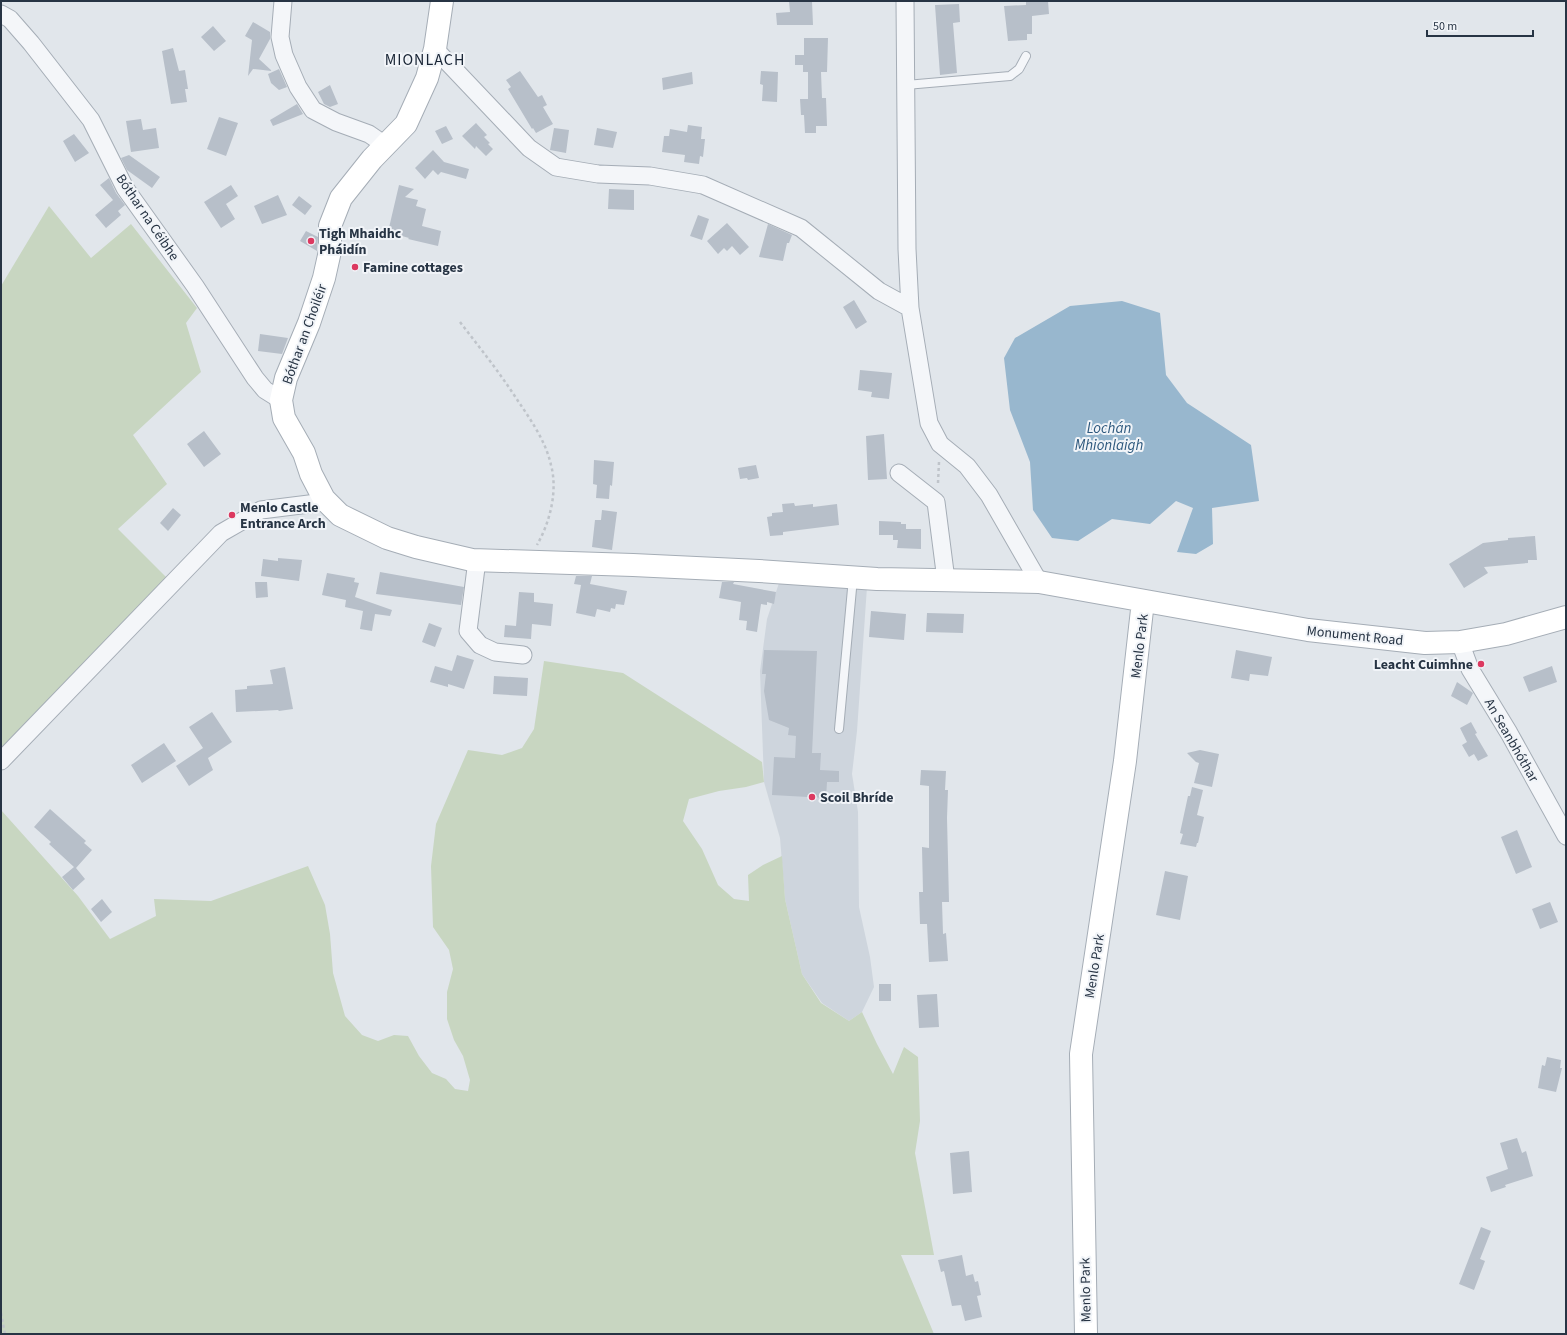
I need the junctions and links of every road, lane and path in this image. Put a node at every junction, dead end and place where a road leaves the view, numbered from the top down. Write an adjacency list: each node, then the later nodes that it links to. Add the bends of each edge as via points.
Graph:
1 (283, 1): 8 (street, via 280,37 284,55 298,87 313,110 369,134)
2 (442, 1): 5 (street, Bóthar an Choiléir)
3 (905, 1): 7 (street)
4 (1, 14): 11 (street, Bóthar na Céibhe, via 10,19 32,43 91,120 125,188 195,286 255,378 265,390)
5 (435, 49): 8 (street, Bóthar an Choiléir, via 427,78 406,124); 9 (street, via 529,148 556,168 598,174 650,176 703,186 801,228 879,291)
6 (1026, 56): 7 (lane, via 1019,69 1010,76)
7 (906, 85): 9 (street)
8 (385, 145): 11 (street, Bóthar an Choiléir, via 341,198 330,226 330,251 324,278 286,378)
9 (910, 308): 12 (street, via 929,423)
10 (460, 322): 17 (path, via 530,419 546,447 552,467 553,498 547,524)
11 (281, 400): 14 (street, Bóthar an Choiléir, via 284,418 304,453)
12 (940, 444): 15 (path); 20 (street, via 967,466 989,495)
13 (899, 473): 15 (street)
14 (324, 499): 16 (street, Bóthar an Choiléir, via 340,515 387,538); 26 (street, via 317,503 261,510 221,533)
15 (936, 502): 19 (street)
16 (477, 560): 17 (street, Bóthar an Choiléir); 24 (street, via 468,630 480,645 495,652)
17 (528, 561): 18 (street, Bóthar an Choiléir)
18 (853, 577): 19 (street, Monument Road); 25 (lane)
19 (946, 580): 20 (street, Monument Road)
20 (1039, 582): 21 (street, Monument Road)
21 (1143, 602): 23 (street, Monument Road, via 1308,630 1425,643); 30 (street, Menlo Park, via 1125,761 1082,1054)
22 (1566, 617): 23 (street, Monument Road, via 1506,634)
23 (1460, 642): 27 (street, An Seanbhóthar, via 1470,669)
24 (523, 655)
25 (839, 729)
26 (1, 761)
27 (1566, 836)
28 (1, 1313): 29 (path)
29 (5, 1334)
30 (1086, 1334)

